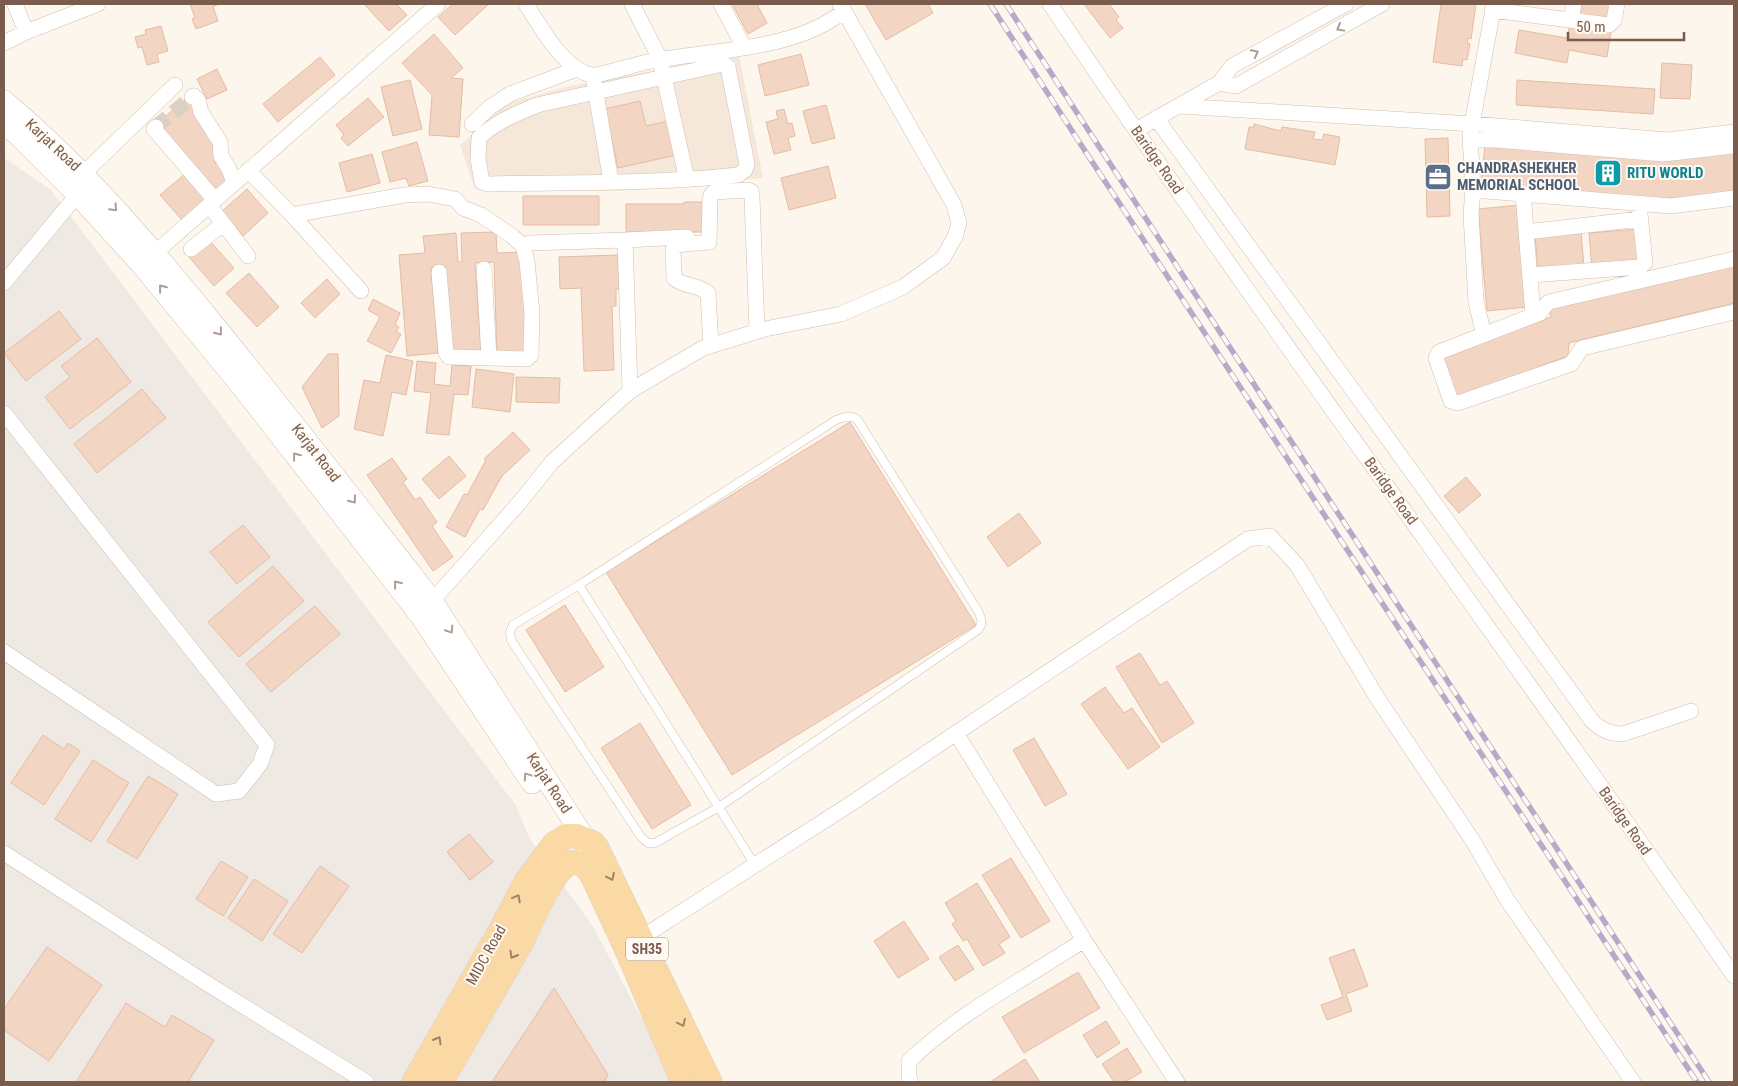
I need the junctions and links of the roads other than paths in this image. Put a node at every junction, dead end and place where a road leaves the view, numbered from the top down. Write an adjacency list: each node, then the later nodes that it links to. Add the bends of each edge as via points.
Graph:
1 (15, 4): 15 (street)
2 (98, 4): 15 (street)
3 (438, 4): 37 (street)
4 (526, 4): 19 (street, via 552,45)
5 (632, 4): 18 (street)
6 (721, 4): 17 (street)
7 (1050, 4): 33 (street, Baridge Road)
8 (1346, 4): 22 (street, one-way to 8, via 1232,66)
9 (1382, 4): 22 (street, one-way to 22, via 1236,86)
10 (1574, 4): 14 (street)
11 (1617, 4): 14 (street, via 1614,20 1609,25)
12 (842, 7): 17 (street, via 832,20 810,31); 65 (street, via 954,205 959,223 943,258 903,287 841,314)
13 (1493, 7): 14 (street); 31 (street)
14 (1571, 19)
15 (26, 32): 16 (street)
16 (4, 43)
17 (744, 47): 18 (street)
18 (660, 59): 20 (street); 21 (street)
19 (577, 69): 20 (street); 30 (street, via 510,94)
20 (593, 75): 24 (street)
21 (665, 76): 24 (street); 38 (street); 38 (street, via 723,64 728,67 747,164 745,170 738,175)
22 (1219, 84): 27 (street)
23 (175, 85): 40 (street)
24 (596, 90): 39 (street); 39 (street, via 537,105 489,128 479,138 478,159 482,182 489,184)
25 (192, 97): 41 (street, via 198,100 201,112 220,142 221,156)
26 (4, 101): 40 (main road, Karjat Road, via 29,122)
27 (1179, 106): 28 (street); 31 (street)
28 (1156, 118): 33 (street); 74 (street, via 1592,721 1602,730 1623,734)
29 (4, 124): 40 (main road, Karjat Road)
30 (472, 124)
31 (1473, 124): 34 (street, via 1668,140); 35 (street)
32 (156, 127): 45 (street)
33 (1136, 130): 83 (street, Baridge Road)
34 (1734, 132)
35 (1471, 140): 36 (street, via 1663,154); 42 (street)
36 (1734, 146)
37 (248, 170): 41 (street); 47 (street)
38 (687, 180): 39 (street)
39 (611, 181)
40 (83, 183): 56 (main road, Karjat Road); 61 (street)
41 (234, 183): 45 (street)
42 (1473, 190): 43 (street); 66 (street, via 1471,214 1476,302)
43 (1523, 194): 46 (street); 50 (street)
44 (1734, 198): 46 (street, via 1671,206)
45 (212, 202): 49 (street); 56 (street)
46 (1639, 204): 48 (street)
47 (292, 215): 62 (street); 68 (street, via 404,195 428,194 455,199 463,208 481,215 512,236 523,246 527,261 532,313 531,355 527,359)
48 (1640, 219): 50 (street); 60 (street, via 1645,263 1640,267)
49 (223, 224): 54 (street); 55 (street)
50 (1526, 232): 60 (street)
51 (710, 237): 52 (street); 65 (street, via 711,195 714,192 751,191); 67 (street, via 709,242 675,246 672,250 674,278 679,284 696,286 708,293)
52 (625, 240): 53 (street); 69 (street)
53 (528, 243)
54 (191, 249)
55 (248, 256)
56 (149, 259): 72 (main road, Karjat Road, via 256,377)
57 (1734, 259): 64 (street, via 1549,302 1540,313)
58 (484, 269): 68 (street)
59 (439, 272): 68 (street, via 446,353 449,357)
60 (1530, 275): 64 (street)
61 (4, 282)
62 (361, 291)
63 (1734, 312): 66 (street, via 1582,348 1570,364 1458,403 1451,400 1436,358 1439,352)
64 (1533, 315): 66 (street)
65 (757, 331): 67 (street)
66 (1484, 334)
67 (711, 346): 69 (street)
68 (489, 358)
69 (630, 391): 72 (street, via 552,462)
70 (4, 413): 73 (street, via 267,745 260,764 239,791 216,794)
71 (579, 585): 76 (lane); 76 (lane, via 513,625 511,640 648,843 655,843); 76 (lane, via 836,420 852,417 857,419 978,610 981,626 970,636)
72 (426, 608): 77 (main road, Karjat Road)
73 (4, 652)
74 (1691, 711)
75 (956, 733): 80 (street); 81 (street); 91 (street, via 1248,539 1270,536 1297,564 1378,699 1471,838 1508,902)
76 (719, 807): 80 (lane)
77 (576, 837): 79 (main road, Karjat Road); 82 (main road, Karjat Road / SH35, one-way to 82, via 597,848); 85 (main road, MIDC Road, one-way to 77, via 527,880 554,844)
78 (4, 853): 84 (street)
79 (582, 864): 82 (main road, Karjat Road / SH35); 86 (main road, MIDC Road, one-way to 86, via 569,864 559,871)
80 (755, 865): 82 (street)
81 (1084, 940): 89 (street, via 982,1004 924,1046 910,1061); 90 (street)
82 (634, 943): 87 (main road, Karjat Road / SH35); 88 (main road, Karjat Road / SH35, one-way to 88)
83 (1734, 976)
84 (366, 1082)
85 (414, 1082)
86 (441, 1082)
87 (682, 1082)
88 (710, 1082)
89 (910, 1082)
90 (1177, 1082)
91 (1633, 1082)

